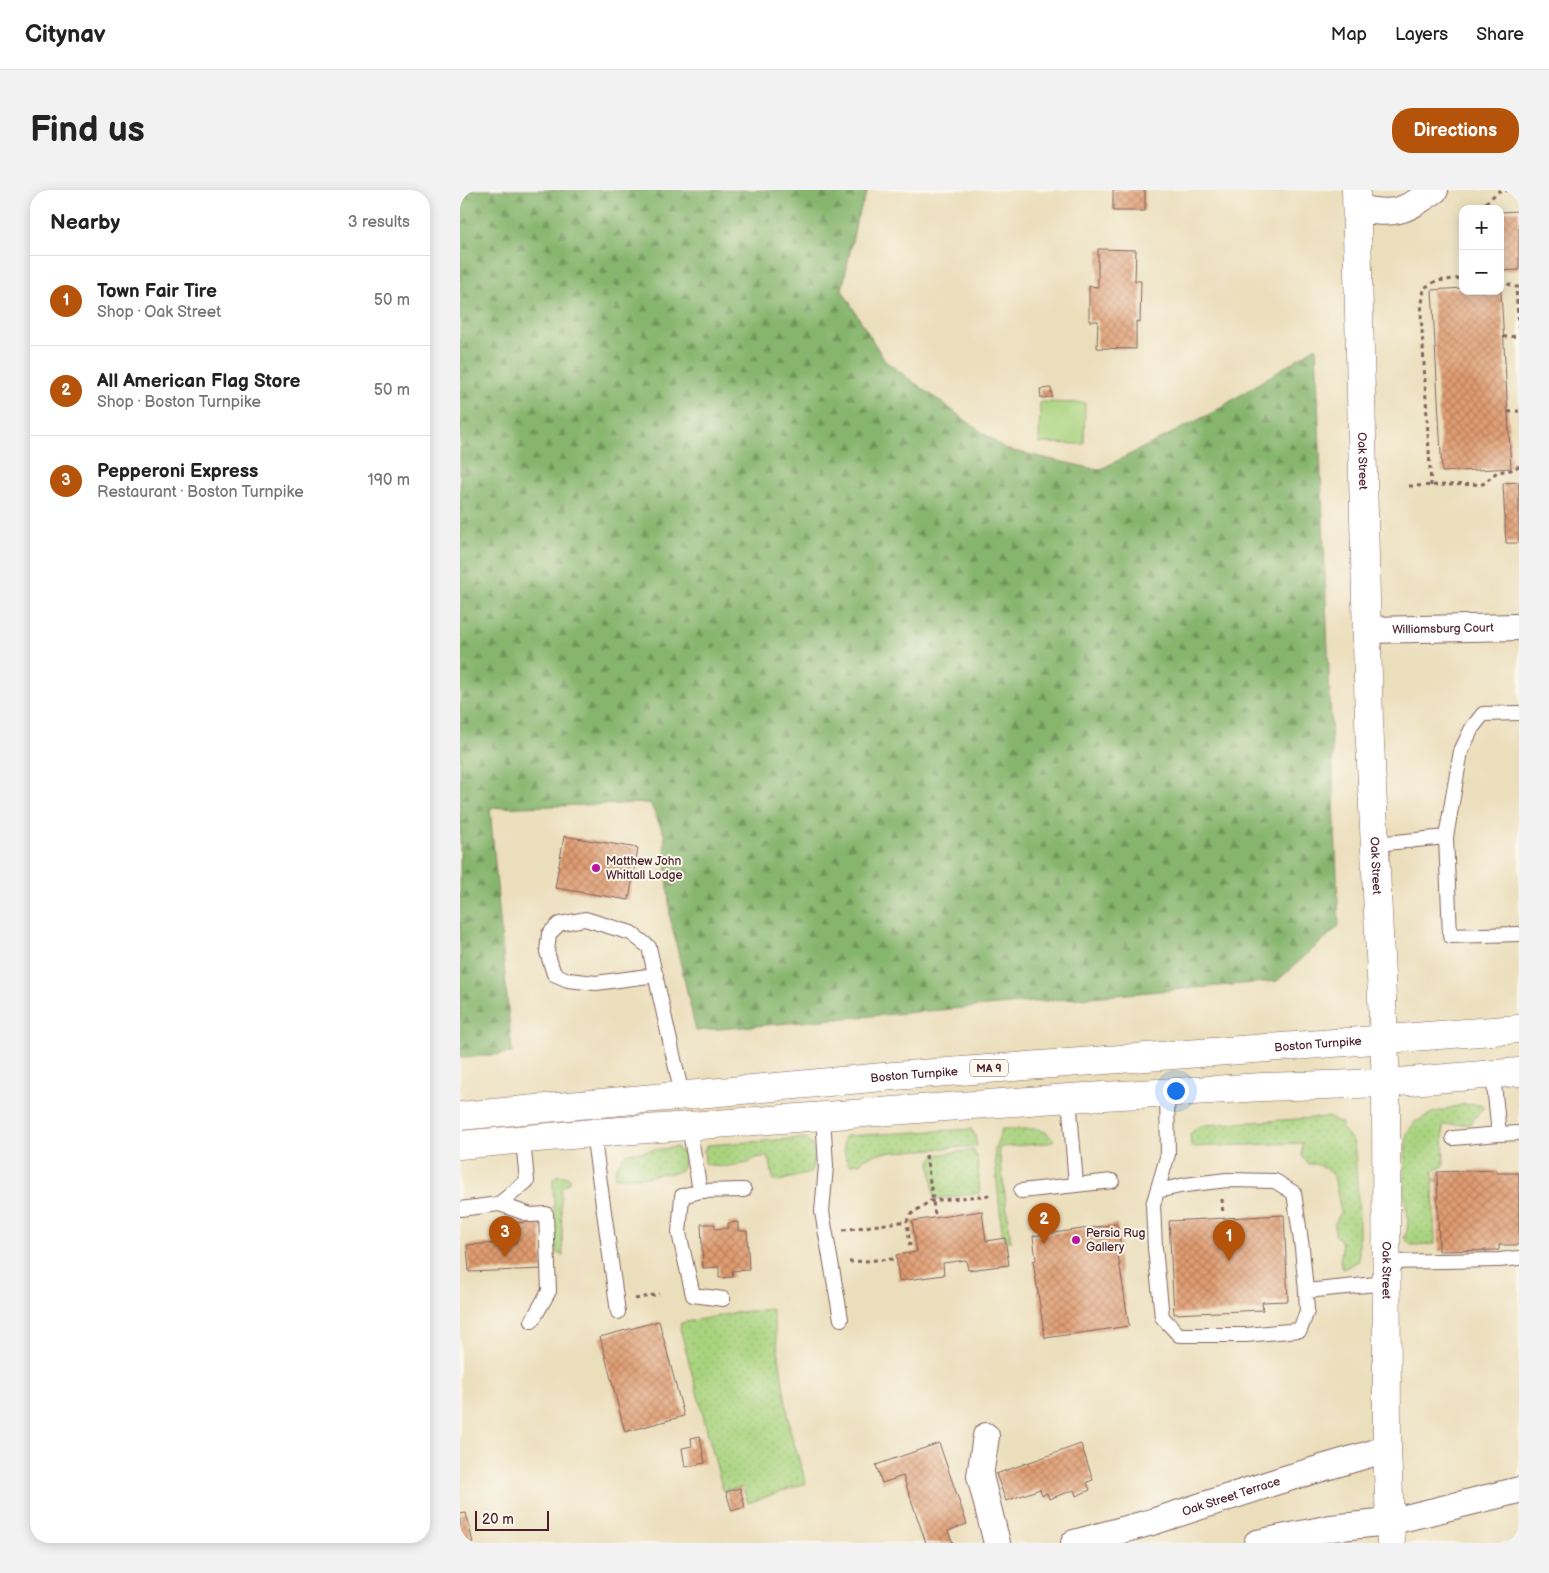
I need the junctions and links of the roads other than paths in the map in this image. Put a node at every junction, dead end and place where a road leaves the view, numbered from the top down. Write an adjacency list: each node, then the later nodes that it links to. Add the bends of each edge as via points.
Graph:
1 (1435, 190): 2 (street, via 1412,206 1397,211 1376,212)
2 (1356, 199): 4 (main road, Oak Street)
3 (1519, 627): 4 (street, Williamsburg Court)
4 (1368, 630): 7 (main road, Oak Street)
5 (1519, 712): 6 (lane, via 1483,714 1472,728 1461,751)
6 (1446, 836): 7 (lane); 8 (lane, via 1450,936)
7 (1376, 844): 11 (main road, Oak Street)
8 (1519, 934)
9 (656, 975): 9 (lane, via 649,947 631,933 585,919 559,924 549,934 548,952 554,974 568,980 596,982); 15 (lane)
10 (1519, 1029): 11 (main road, Boston Turnpike / MA 9)
11 (1383, 1038): 13 (main road, Oak Street); 15 (main road, Boston Turnpike / MA 9)
12 (1506, 1073): 13 (main road); 22 (lane)
13 (1386, 1083): 14 (main road); 35 (main road, Oak Street)
14 (1167, 1093): 16 (main road); 31 (lane, via 1168,1154)
15 (682, 1095): 17 (main road, Boston Turnpike / MA 9)
16 (1069, 1098): 18 (main road); 27 (lane)
17 (460, 1116)
18 (823, 1116): 19 (main road); 39 (lane, via 826,1166 822,1212)
19 (690, 1126): 20 (main road); 29 (lane)
20 (593, 1133): 24 (main road); 38 (lane)
21 (1519, 1133): 22 (lane)
22 (1500, 1134): 23 (lane)
23 (1453, 1138)
24 (523, 1140): 25 (main road); 32 (lane, via 527,1181)
25 (460, 1145)
26 (1112, 1181): 27 (lane)
27 (1076, 1184): 30 (lane)
28 (744, 1190): 29 (lane)
29 (700, 1191): 37 (lane, via 682,1196 679,1233 693,1295)
30 (1022, 1191)
31 (1157, 1192): 36 (lane, via 1227,1180 1275,1181 1294,1193); 36 (lane, via 1153,1205 1162,1317 1179,1335 1246,1335 1300,1330 1307,1311)
32 (499, 1204): 33 (lane); 40 (lane, via 531,1215 546,1214 549,1291)
33 (460, 1209)
34 (1519, 1258): 35 (lane)
35 (1386, 1272): 36 (lane); 42 (main road, Oak Street)
36 (1306, 1291)
37 (723, 1299)
38 (618, 1312)
39 (841, 1319)
40 (532, 1321)
41 (986, 1436): 45 (street, via 980,1476)
42 (1387, 1449): 44 (main road, Oak Street); 46 (street, Oak Street Terrace)
43 (1519, 1490): 44 (street)
44 (1390, 1533): 47 (street, via 1331,1528)
45 (997, 1543)
46 (1074, 1543)
47 (1257, 1543)

